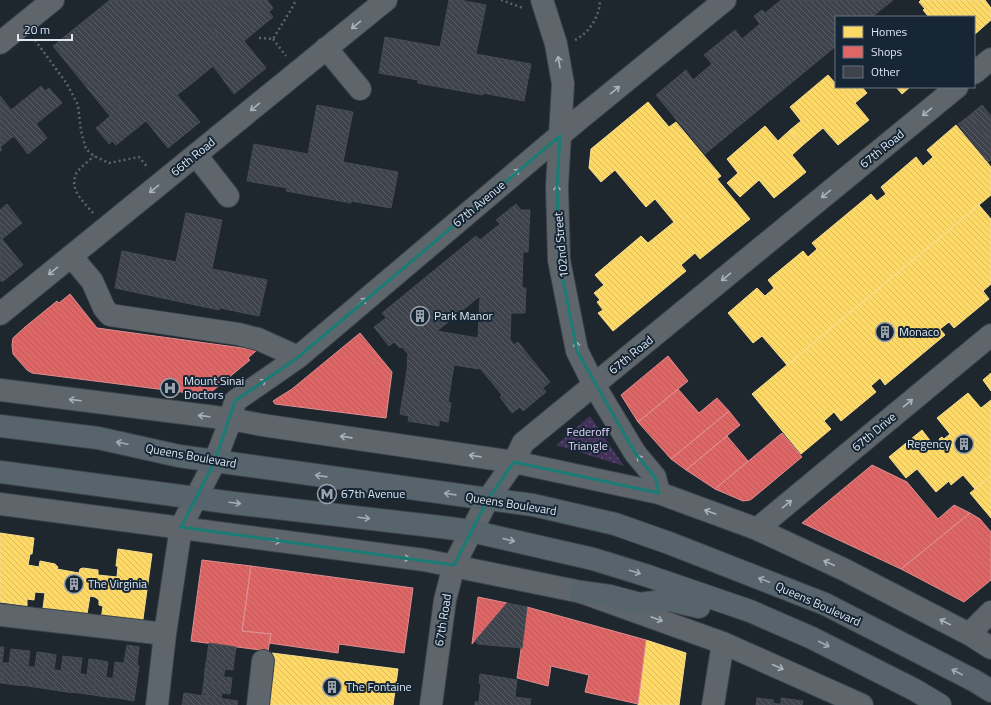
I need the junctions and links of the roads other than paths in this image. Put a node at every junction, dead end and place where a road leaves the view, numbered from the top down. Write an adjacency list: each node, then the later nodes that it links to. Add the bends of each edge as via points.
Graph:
1 (53, 0): 5 (street)
2 (386, 0): 6 (street, 66th Road, one-way to 6)
3 (725, 0): 11 (street, 67th Avenue, one-way to 3)
4 (536, 5): 11 (street, 102nd Street, one-way to 4, via 563,84 556,44)
5 (0, 43)
6 (326, 48): 10 (street); 12 (street, 66th Road, one-way to 12)
7 (991, 59): 8 (street)
8 (975, 72)
9 (956, 88): 19 (street, 67th Road, one-way to 19)
10 (360, 89)
11 (560, 136): 17 (street, 67th Avenue, one-way to 11); 19 (street, 102nd Street, one-way to 11, via 577,351 559,260 556,186)
12 (196, 155): 13 (street); 14 (street, 66th Road, one-way to 14)
13 (228, 196)
14 (71, 256): 15 (street, 66th Road, one-way to 15); 17 (street, via 92,281 104,308 110,315 238,334 258,339)
15 (0, 314)
16 (991, 335): 33 (street, 67th Drive, one-way to 16)
17 (298, 357): 22 (street, 67th Avenue, one-way to 17, via 235,401)
18 (0, 373): 20 (street)
19 (594, 385): 26 (street, 67th Road, via 523,443); 28 (street, 102nd Street, one-way to 19, via 656,477 635,453)
20 (9, 391): 22 (street, one-way to 20)
21 (0, 411): 24 (main road, via 69,421)
22 (231, 419): 25 (street, 67th Avenue); 26 (street, one-way to 22)
23 (0, 426): 24 (main road, Queens Boulevard)
24 (98, 438): 25 (main road, Queens Boulevard, one-way to 24)
25 (215, 462): 29 (street, 67th Avenue); 30 (main road, Queens Boulevard, one-way to 25)
26 (514, 462): 28 (street); 30 (street, 67th Road)
27 (0, 472): 29 (main road)
28 (659, 493): 33 (street, one-way to 28)
29 (196, 497): 32 (street, 67th Avenue); 34 (main road, one-way to 34)
30 (488, 499): 34 (street, 67th Road); 45 (main road, Queens Boulevard, one-way to 30, via 825,604 669,543 615,524 533,505)
31 (0, 504): 32 (street)
32 (181, 527): 35 (street, one-way to 35); 40 (street, 67th Avenue)
33 (757, 529): 41 (street, one-way to 33, via 843,569)
34 (471, 531): 35 (street, 67th Road); 37 (main road, one-way to 37, via 593,559)
35 (454, 565): 36 (street); 48 (street, 67th Road, via 445,600)
36 (581, 592): 37 (main road, via 640,604 669,600 707,608); 42 (street, one-way to 42)
37 (750, 611): 51 (main road, one-way to 51, via 819,642)
38 (991, 612): 41 (street)
39 (0, 615): 40 (street)
40 (165, 634): 46 (street, 67th Avenue)
41 (969, 634): 43 (street)
42 (723, 643): 49 (street); 50 (street, one-way to 50)
43 (991, 648)
44 (263, 661): 47 (street)
45 (991, 691)
46 (157, 705)
47 (258, 705)
48 (431, 705)
49 (713, 705)
50 (862, 705)
51 (940, 705)

